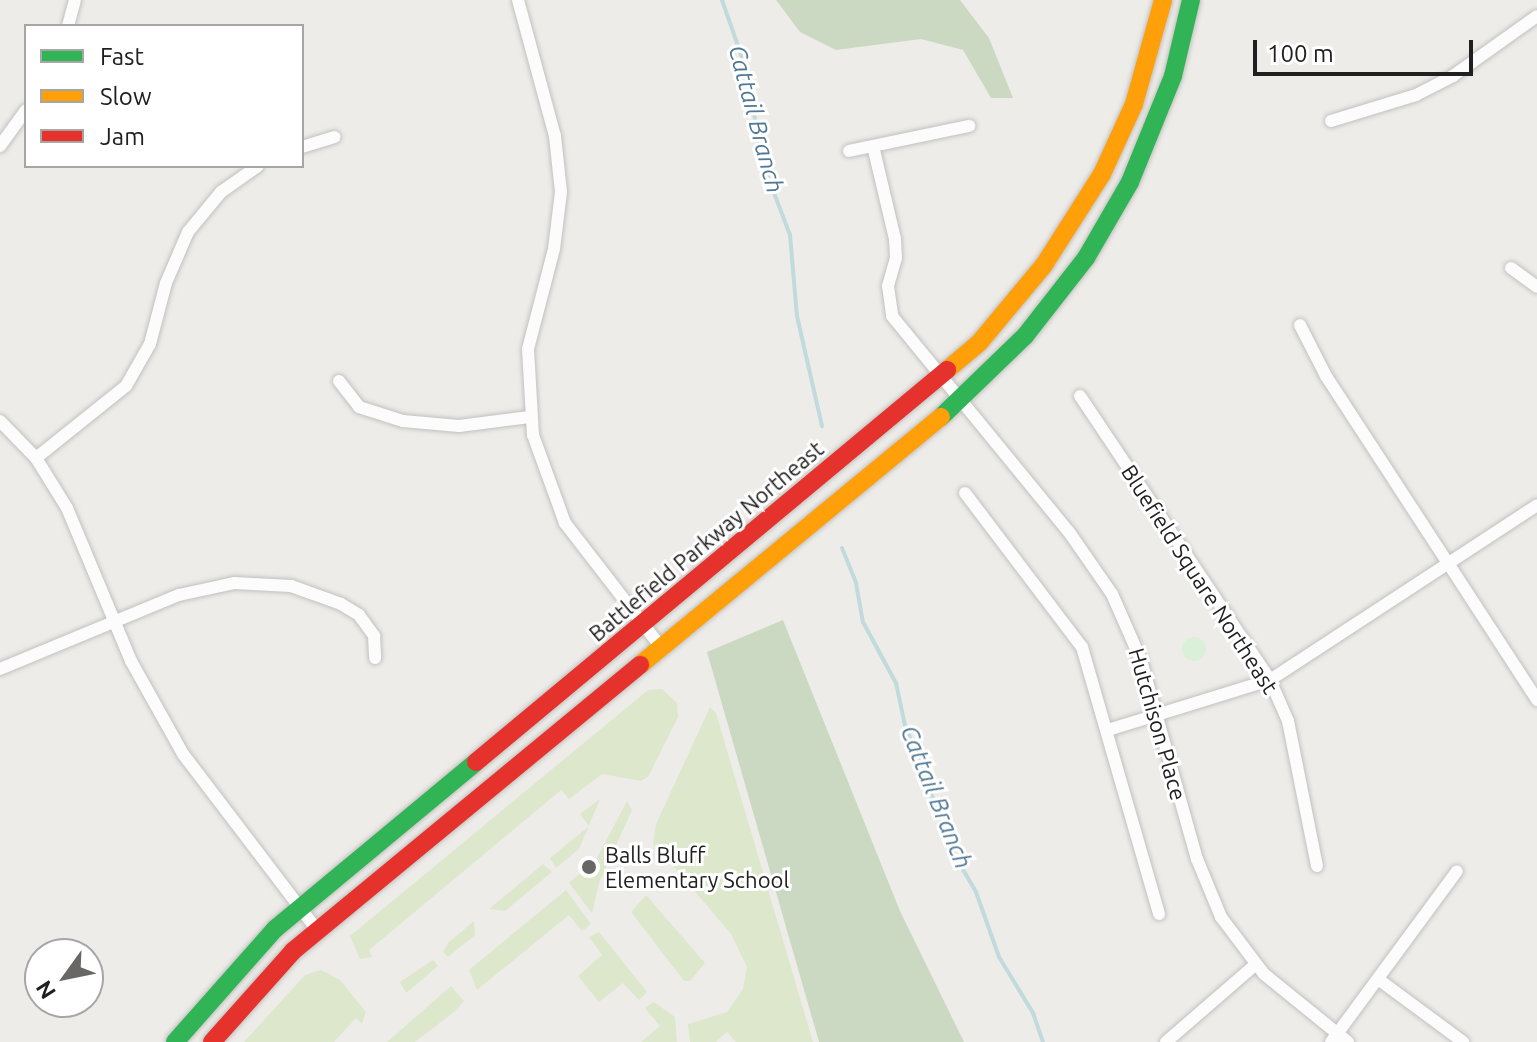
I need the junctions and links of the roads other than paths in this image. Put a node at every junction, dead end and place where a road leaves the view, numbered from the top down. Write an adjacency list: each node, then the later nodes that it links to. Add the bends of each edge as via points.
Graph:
1 (75, 0): 6 (street)
2 (518, 0): 23 (street, via 555,136 561,192 557,235 528,349)
3 (1163, 0): 19 (main road, Battlefield Parkway Northeast, via 1134,104 1086,203 1016,301)
4 (1191, 0): 22 (main road, via 1157,123 1105,227 1058,298)
5 (1537, 16): 8 (street, via 1428,89)
6 (69, 24)
7 (24, 113): 11 (street)
8 (1331, 121)
9 (969, 126): 13 (street)
10 (335, 137): 12 (street)
11 (0, 146)
12 (304, 146)
13 (873, 146): 14 (street); 19 (street, Hutchison Place, via 895,239 888,286 892,316)
14 (849, 151)
15 (255, 168): 25 (street, via 221,192 188,232 166,283 150,344 126,386)
16 (1511, 268): 17 (street)
17 (1537, 287)
18 (1300, 325): 28 (street, via 1326,376)
19 (940, 378): 22 (street, Hutchison Place); 30 (main road, Battlefield Parkway Northeast)
20 (339, 381): 23 (street, via 359,407 403,421 459,426)
21 (1080, 396): 34 (street, Bluefield Square Northeast)
22 (959, 402): 31 (main road); 36 (street, Hutchison Place, via 1092,562 1128,626)
23 (529, 417): 30 (street, via 539,463 565,523)
24 (0, 421): 25 (street)
25 (36, 458): 29 (street, via 67,508)
26 (965, 493): 37 (street, via 1070,626 1092,671)
27 (1537, 505): 28 (street)
28 (1448, 564): 34 (street); 35 (street)
29 (113, 620): 32 (street, via 205,587 291,586 359,615 374,636); 33 (street); 40 (street, via 183,754)
30 (642, 624): 31 (street); 40 (main road, Battlefield Parkway Northeast)
31 (661, 647): 42 (main road)
32 (375, 658)
33 (0, 669)
34 (1270, 680): 36 (street); 38 (street, Bluefield Square Northeast, via 1288,721)
35 (1537, 700)
36 (1157, 715): 37 (street); 43 (street, Hutchison Place, via 1207,888)
37 (1108, 730): 41 (street)
38 (1317, 866)
39 (1457, 871): 44 (street)
40 (300, 908): 42 (street); 46 (main road, Battlefield Parkway Northeast, via 245,958)
41 (1159, 914)
42 (317, 930): 47 (main road, via 254,991)
43 (1255, 965): 45 (street, Hutchison Place); 48 (street)
44 (1378, 979): 45 (street); 50 (street)
45 (1334, 1038): 49 (street, Hutchison Place)
46 (175, 1042)
47 (212, 1042)
48 (1166, 1042)
49 (1348, 1042)
50 (1463, 1042)

